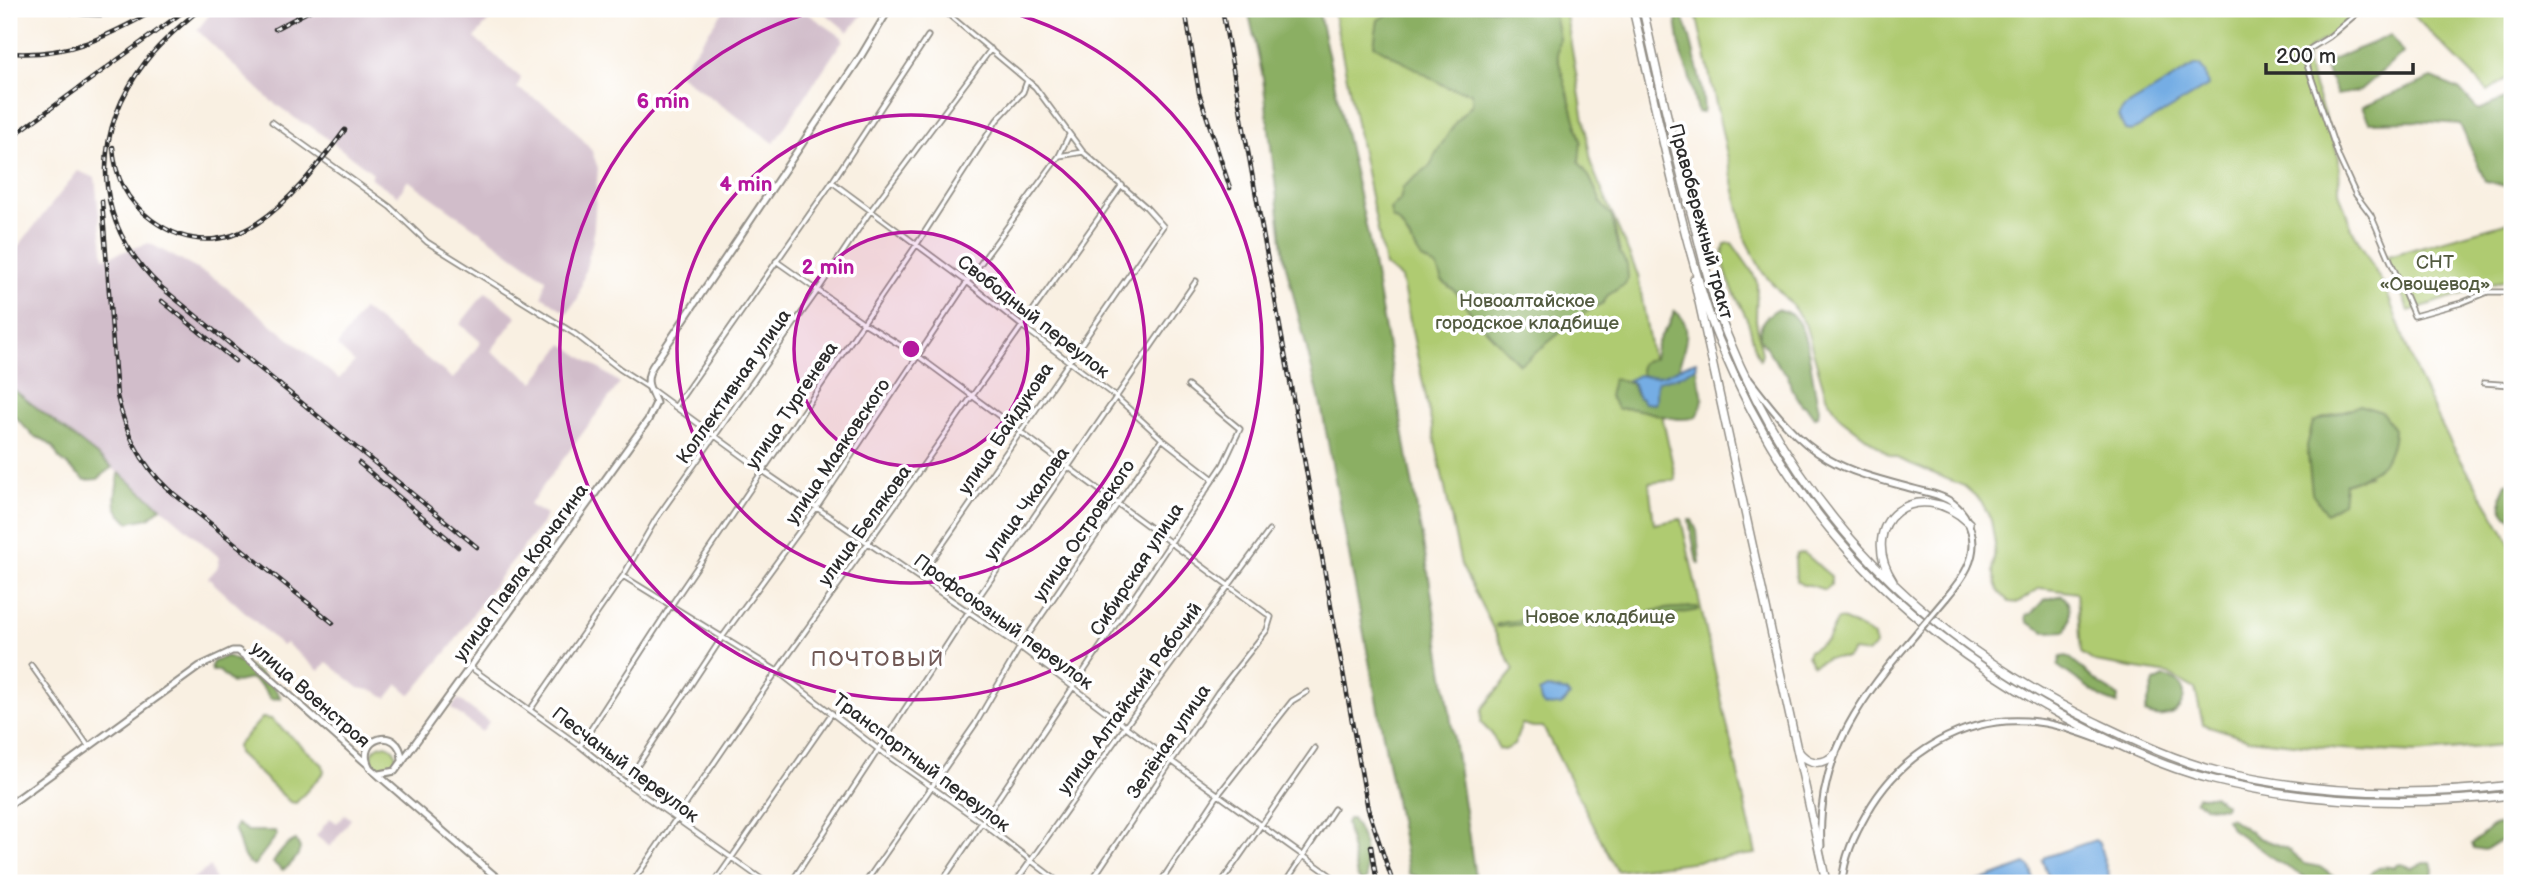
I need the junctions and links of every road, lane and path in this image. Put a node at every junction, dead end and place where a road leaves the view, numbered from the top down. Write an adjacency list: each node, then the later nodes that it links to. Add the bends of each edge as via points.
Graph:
1 (889, 9): 31 (street, via 652,366)
2 (942, 9): 7 (street)
3 (1633, 9): 15 (highway, Правобережный тракт)
4 (1643, 9): 27 (highway, Правобережный тракт, via 1713,296)
5 (2362, 9): 22 (street, via 2308,50 2306,62 2350,183 2371,215 2414,316 2488,292)
6 (928, 36): 13 (street)
7 (991, 49): 8 (street); 16 (street, Коллективная улица)
8 (1027, 81): 10 (street); 17 (street, улица Тургенева)
9 (272, 122): 31 (street, Профсоюзный переулок, via 390,207 427,242 575,334)
10 (1069, 135): 11 (street); 12 (street, улица Маяковского)
11 (1083, 152): 12 (street); 14 (street)
12 (1059, 156): 20 (street, улица Маяковского)
13 (832, 182): 16 (street, Свободный переулок); 18 (street)
14 (1122, 186): 24 (street, улица Белякова); 26 (street, улица Байдукова, via 1163,226)
15 (1677, 200): 64 (highway); 72 (highway, Правобережный тракт, via 1704,299 1735,375 1777,456 1841,543 1895,600 1959,652 2027,696)
16 (871, 210): 17 (street, Свободный переулок); 21 (street, Коллективная улица)
17 (918, 244): 20 (street, Свободный переулок); 23 (street, улица Тургенева)
18 (776, 261): 21 (street); 34 (street)
19 (1196, 281): 33 (street, улица Чкалова)
20 (967, 282): 24 (street, Свободный переулок); 25 (street, улица Маяковского)
21 (818, 290): 23 (street); 36 (street, Коллективная улица)
22 (2512, 292)
23 (864, 323): 25 (street); 39 (street, улица Тургенева)
24 (1022, 326): 26 (street, Свободный переулок); 32 (street, улица Белякова)
25 (918, 356): 32 (street); 42 (street, улица Маяковского)
26 (1068, 360): 33 (street, Свободный переулок); 35 (street, улица Байдукова)
27 (1743, 370): 43 (street, via 1817,453 1842,467 1948,500); 50 (highway, Правобережный тракт, via 1806,483)
28 (2484, 383): 29 (street)
29 (2512, 384)
30 (1188, 386): 40 (street, Сибирская улица, via 1240,429)
31 (648, 387): 34 (street, Профсоюзный переулок); 56 (street, улица Павла Корчагина, via 656,403 648,420)
32 (973, 396): 35 (street); 45 (street, улица Белякова)
33 (1116, 397): 37 (street, Свободный переулок); 38 (street, улица Чкалова)
34 (675, 407): 36 (street, Профсоюзный переулок)
35 (1020, 430): 38 (street); 48 (street, улица Байдукова)
36 (715, 436): 39 (street, Профсоюзный переулок); 47 (street, Коллективная улица, via 656,519)
37 (1162, 439): 40 (street, Свободный переулок); 41 (street, улица Островского)
38 (1069, 467): 41 (street); 52 (street, улица Чкалова)
39 (763, 471): 42 (street, Профсоюзный переулок); 51 (street, улица Тургенева)
40 (1212, 478): 46 (street, Сибирская улица)
41 (1117, 504): 46 (street); 54 (street, улица Островского)
42 (817, 507): 45 (street, Профсоюзный переулок); 53 (street, улица Маяковского)
43 (1969, 523): 50 (highway, via 1936,503 1914,503 1896,512 1882,542 1885,565); 71 (street, bridge, via 1973,536 1966,571 1862,700)
44 (1269, 531): 49 (street, улица Алтайский Рабочий)
45 (869, 542): 48 (street, Профсоюзный переулок); 57 (street, улица Белякова)
46 (1170, 543): 49 (street); 58 (street, Сибирская улица)
47 (623, 576): 51 (street, Транспортный переулок); 60 (street, Коллективная улица)
48 (920, 577): 52 (street, Профсоюзный переулок)
49 (1229, 584): 62 (street, улица Алтайский Рабочий); 75 (street, Зелёная улица, via 1271,617 1267,630)
50 (1902, 593): 80 (highway, Правобережный тракт, via 1965,644 2032,688 2176,759 2251,778 2327,789 2427,792)
51 (672, 604): 53 (street, Транспортный переулок); 67 (street, улица Тургенева)
52 (969, 611): 54 (street, Профсоюзный переулок); 70 (street, улица Чкалова)
53 (723, 636): 57 (street, Транспортный переулок); 79 (street, улица Маяковского)
54 (1020, 647): 58 (street, Профсоюзный переулок); 81 (street, улица Островского, via 976,723)
55 (30, 666): 68 (street)
56 (470, 667): 60 (street, Песчаный переулок); 63 (street, улица Павла Корчагина)
57 (777, 671): 61 (street, Транспортный переулок); 87 (street, улица Белякова)
58 (1074, 688): 62 (street, Профсоюзный переулок); 88 (street, Сибирская улица)
59 (1307, 692): 83 (street, via 1292,701)
60 (530, 710): 67 (street, Песчаный переулок)
61 (832, 713): 70 (street, Транспортный переулок); 91 (street)
62 (1125, 727): 75 (street, Профсоюзный переулок); 92 (street, улица Алтайский Рабочий)
63 (416, 741): 66 (street); 74 (street, улица Павла Корчагина)
64 (1794, 742): 71 (highway, via 1802,756 1816,763); 93 (highway)
65 (369, 746): 66 (street, via 384,738); 73 (street); 76 (street)
66 (399, 746): 74 (street)
67 (580, 746): 79 (street, Песчаный переулок)
68 (89, 747): 73 (street, улица Военстроя, via 200,666 238,651); 85 (street)
69 (1315, 748): 89 (street)
70 (878, 749): 81 (street, Транспортный переулок); 98 (street, улица Чкалова)
71 (1835, 754): 93 (street, via 1820,821)
72 (2139, 754): 84 (highway, Правобережный тракт, via 2214,780 2291,794 2428,801); 108 (street, via 2036,722 1983,725 1947,737 1919,751 1885,784 1851,843)
73 (358, 755): 76 (street, улица Военстроя)
74 (402, 759): 77 (street)
75 (1170, 761): 83 (street, Профсоюзный переулок); 103 (street, Зелёная улица)
76 (367, 764): 78 (street)
77 (395, 771): 78 (street); 82 (street)
78 (379, 774): 82 (street, улица Военстроя)
79 (626, 783): 87 (street, Песчаный переулок)
80 (2512, 785)
81 (931, 787): 88 (street, Транспортный переулок); 99 (street, улица Островского)
82 (394, 788): 94 (street, улица Военстроя)
83 (1218, 795): 89 (street, Профсоюзный переулок); 104 (street)
84 (2512, 795)
85 (9, 805)
86 (1334, 809): 90 (street)
87 (677, 819): 91 (street, Песчаный переулок); 95 (street, улица Белякова)
88 (981, 822): 92 (street, Транспортный переулок); 100 (street, Сибирская улица)
89 (1260, 825): 90 (street, Профсоюзный переулок); 105 (street)
90 (1302, 856): 106 (street); 107 (street, Профсоюзный переулок)
91 (731, 859): 96 (street); 97 (street, Песчаный переулок)
92 (1030, 862): 101 (street, улица Алтайский Рабочий); 102 (street, Транспортный переулок)
93 (1826, 880)
94 (503, 883)
95 (632, 883)
96 (714, 883)
97 (767, 883)
98 (790, 883)
99 (865, 883)
100 (941, 883)
101 (1016, 883)
102 (1060, 883)
103 (1090, 883)
104 (1160, 883)
105 (1221, 883)
106 (1286, 883)
107 (1341, 883)
108 (1842, 883)

